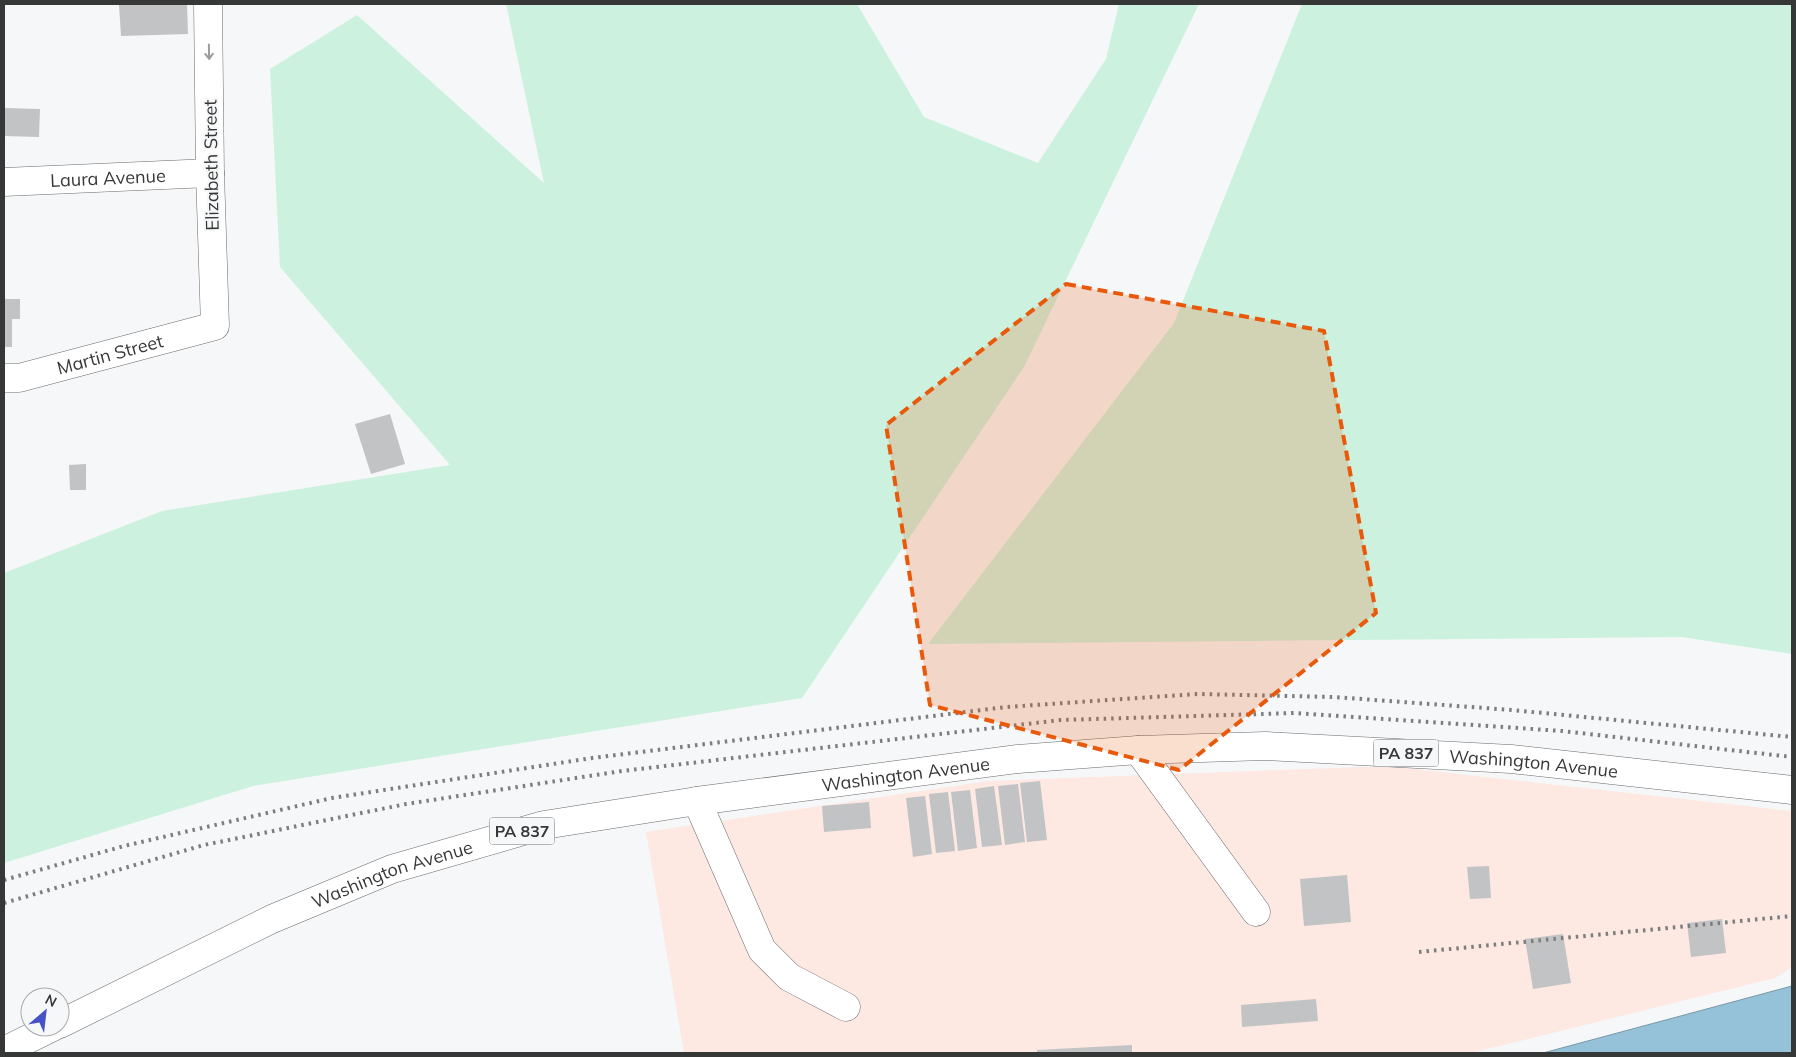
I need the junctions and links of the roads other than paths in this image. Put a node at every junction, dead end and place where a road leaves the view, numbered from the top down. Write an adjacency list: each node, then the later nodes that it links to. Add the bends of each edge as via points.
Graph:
1 (208, 4): 2 (main road, Elizabeth Street, one-way to 2)
2 (210, 173): 3 (main road, Laura Avenue); 4 (main road, Elizabeth Street)
3 (4, 182)
4 (215, 326): 5 (main road, Martin Street, via 19,378)
5 (4, 378)
6 (1138, 750): 7 (main road, Washington Avenue / PA 837, via 1265,746 1511,759); 8 (main road, Washington Avenue / PA 837, via 1018,760); 9 (main road)
7 (1792, 790)
8 (698, 801): 10 (main road, via 762,950 788,976); 11 (main road, Washington Avenue / PA 837, via 544,825 392,869 272,919)
9 (1256, 912)
10 (846, 1007)
11 (70, 1019)
12 (33, 1037): 13 (main road)
13 (4, 1051)

